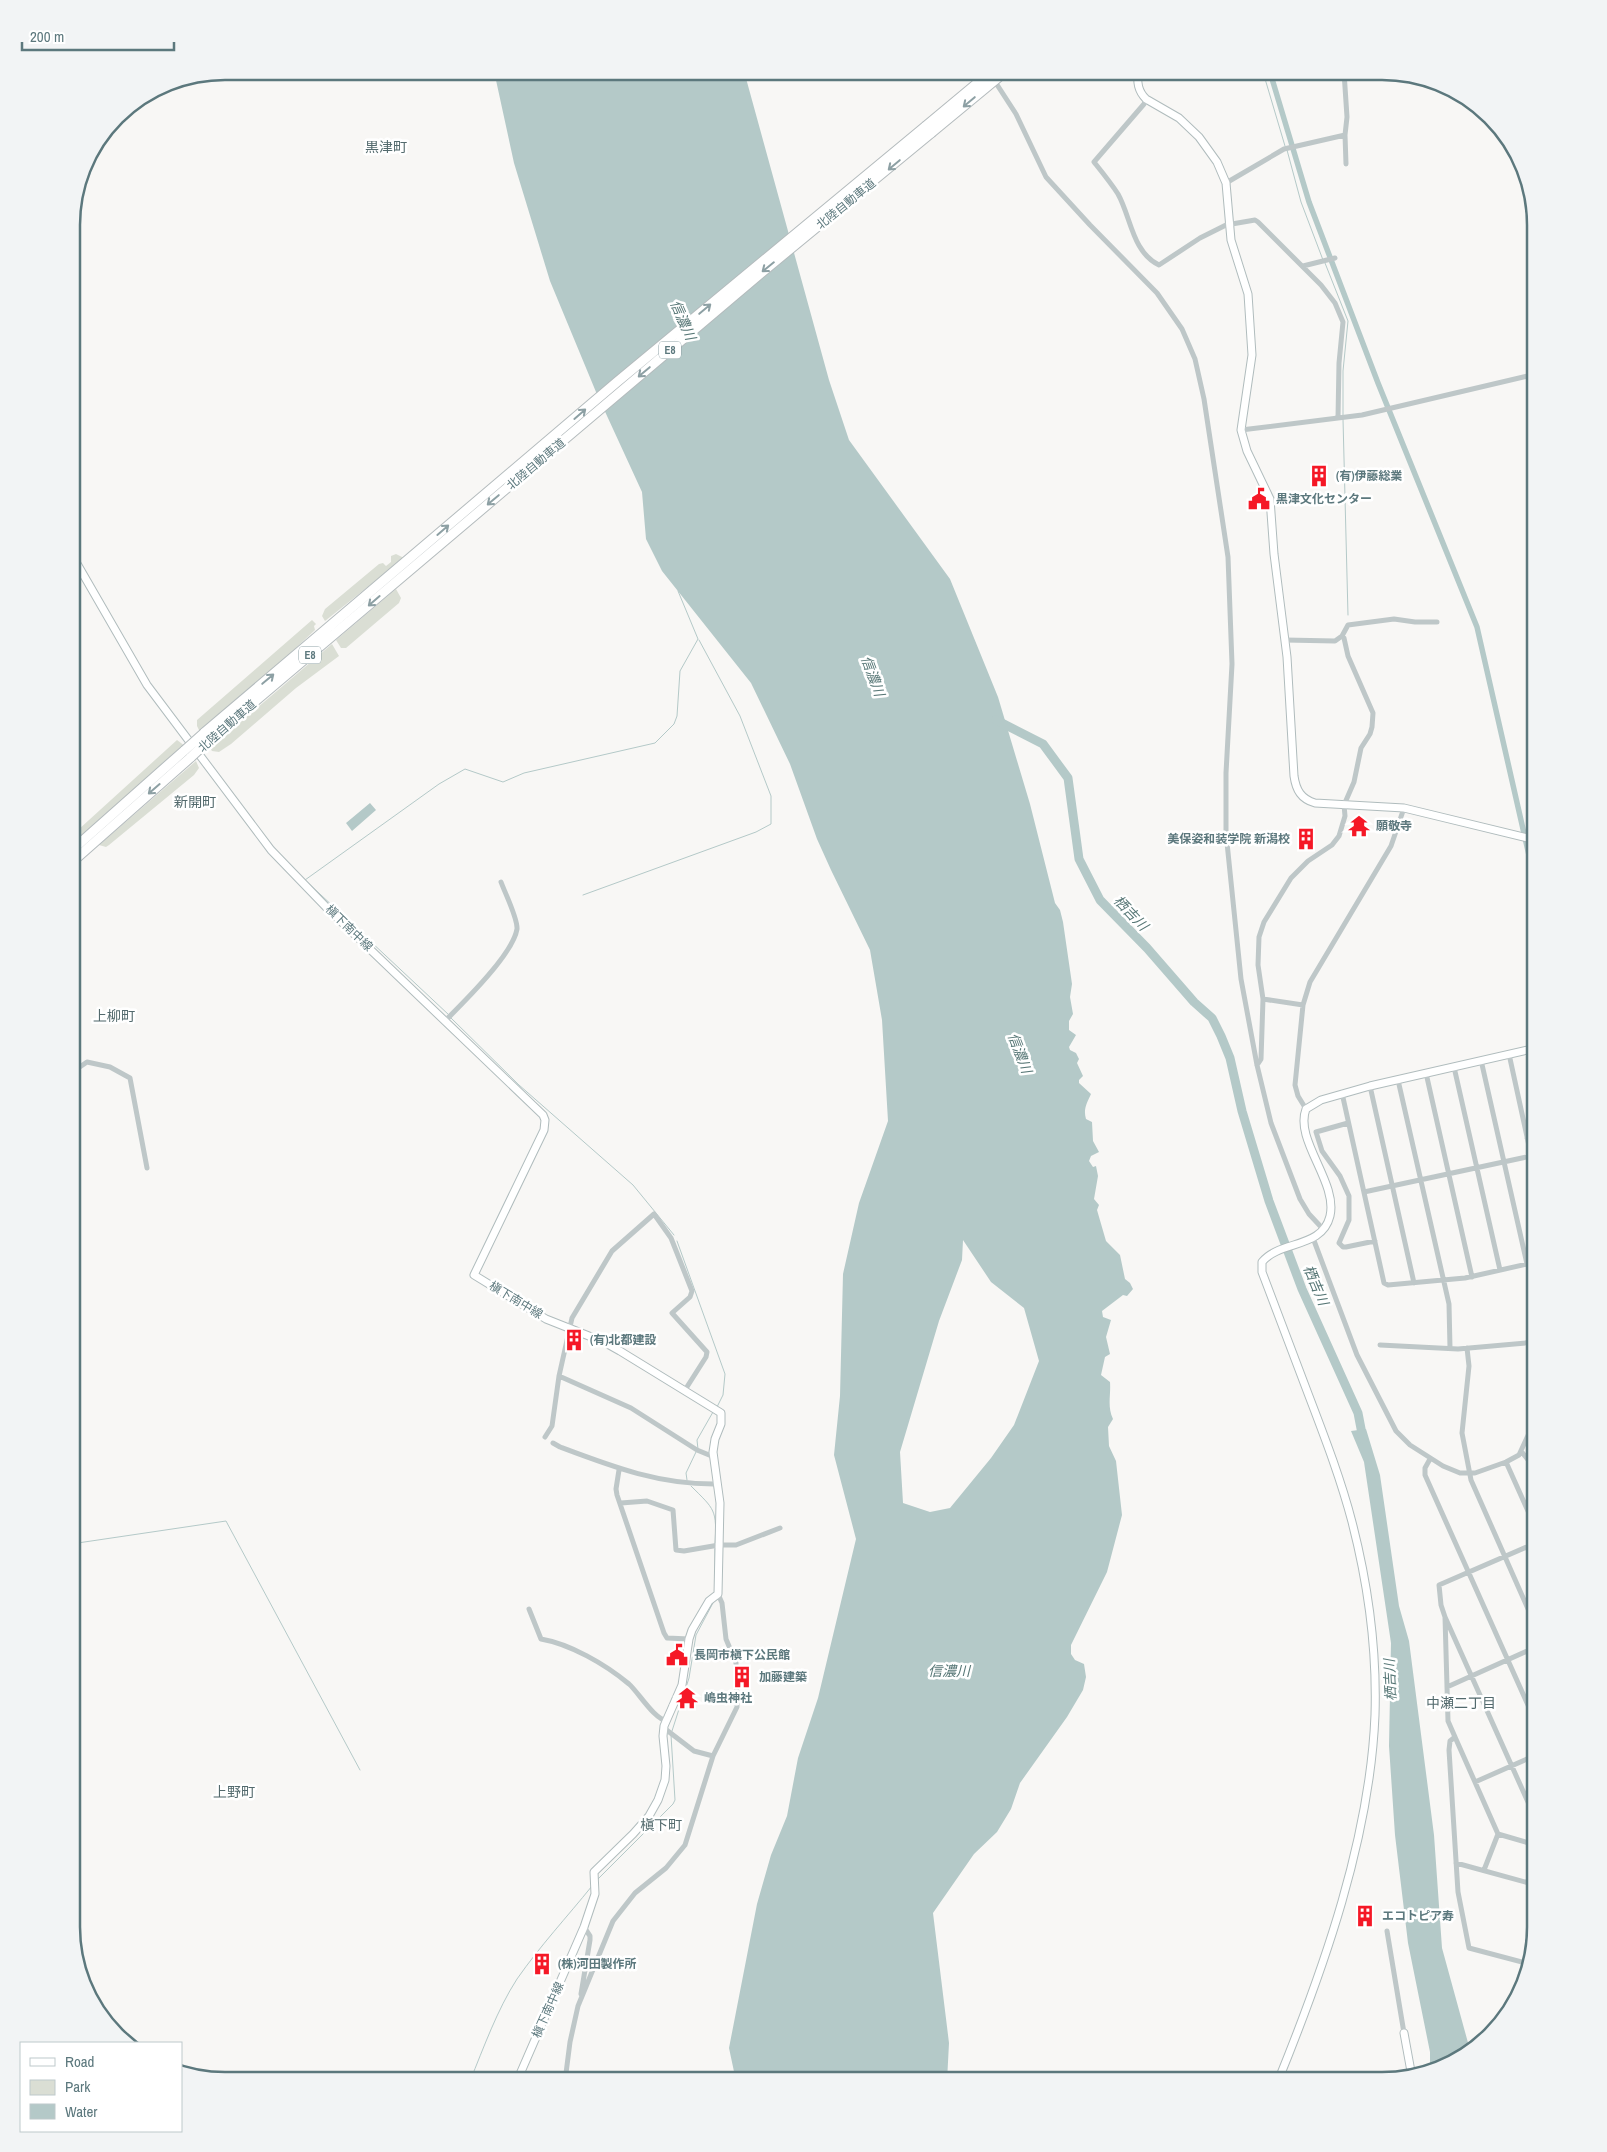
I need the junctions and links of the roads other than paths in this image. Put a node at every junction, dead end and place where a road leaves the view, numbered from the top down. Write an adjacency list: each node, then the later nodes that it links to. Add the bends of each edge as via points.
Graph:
1 (982, 80): 16 (highway, 北陸自動車道 / E8, one-way to 1, bridge, via 624,376)
2 (993, 80): 34 (street, via 1011,106 1046,176 1169,308 1185,334 1199,373 1228,557 1232,664 1226,833 1238,956)
3 (996, 80): 16 (highway, 北陸自動車道 / E8, one-way to 16, bridge)
4 (1138, 80): 6 (street, via 1139,89)
5 (1344, 80): 7 (street)
6 (1146, 99): 9 (street, via 1178,118 1199,138 1217,162); 10 (street, via 1094,162 1117,193 1138,244 1158,265 1200,238)
7 (1345, 135): 8 (street); 9 (street, via 1284,149)
8 (1346, 164)
9 (1226, 183): 10 (street)
10 (1230, 224): 12 (street, via 1255,220); 15 (street, via 1232,245 1248,294 1252,356)
11 (1335, 258): 12 (street)
12 (1304, 266): 14 (street, via 1335,303 1343,322)
13 (1527, 376): 14 (street)
14 (1338, 418): 15 (street)
15 (1241, 430): 20 (street, via 1247,451 1270,499)
16 (409, 566): 21 (highway, 北陸自動車道 / E8, bridge)
17 (80, 569): 30 (street, 槇下南中線, via 147,686 260,836 328,908)
18 (1437, 622): 19 (street, via 1394,619 1348,624)
19 (1342, 636): 20 (street, via 1335,641 1323,642); 22 (street, via 1373,713 1370,734 1362,748 1354,782)
20 (1285, 640): 22 (street, via 1299,793 1310,802)
21 (188, 753): 25 (highway, 北陸自動車道 / E8); 26 (highway, 北陸自動車道 / E8, one-way to 26)
22 (1344, 804): 23 (street); 28 (street, via 1342,825 1336,840 1297,871 1264,922 1258,954)
23 (1404, 808): 24 (street); 29 (street, via 1392,846 1310,982)
24 (1527, 838)
25 (80, 844)
26 (80, 855)
27 (501, 882): 30 (street, via 517,929 502,960)
28 (1263, 999): 29 (street); 34 (street, via 1261,1059)
29 (1303, 1005): 41 (street, via 1295,1085)
30 (446, 1020): 60 (street, 槇下南中線, via 545,1120 544,1130 474,1275 538,1315)
31 (1527, 1050): 32 (street)
32 (1509, 1054): 33 (street); 43 (street)
33 (1481, 1060): 36 (street); 45 (street)
34 (1257, 1066): 52 (street, via 1271,1123 1300,1199)
35 (80, 1067): 46 (street, via 87,1062 110,1067 130,1078)
36 (1454, 1067): 37 (street); 47 (street)
37 (1426, 1073): 38 (street); 48 (street)
38 (1398, 1080): 39 (street); 49 (street)
39 (1370, 1086): 40 (street); 50 (street)
40 (1342, 1093): 41 (street); 42 (street)
41 (1306, 1109): 52 (street, via 1307,1134 1332,1202)
42 (1348, 1123): 51 (street); 54 (street, via 1316,1132 1322,1151 1340,1176 1349,1196 1349,1220 1338,1243 1346,1247)
43 (1527, 1138)
44 (1527, 1157): 45 (street)
45 (1504, 1162): 47 (street); 55 (street)
46 (147, 1168)
47 (1477, 1168): 48 (street); 56 (street)
48 (1449, 1174): 49 (street); 57 (street)
49 (1421, 1181): 50 (street); 58 (street)
50 (1392, 1186): 51 (street); 59 (street)
51 (1364, 1192): 54 (street)
52 (1324, 1229): 53 (street)
53 (1310, 1239): 72 (street, via 1357,1355 1396,1431 1410,1446); 115 (street, via 1270,1254 1262,1262 1262,1272 1323,1433 1352,1522 1365,1585 1375,1691 1371,1760 1354,1852 1308,2007)
54 (1375, 1241): 59 (street, via 1384,1283)
55 (1527, 1264): 56 (street)
56 (1500, 1270): 57 (street)
57 (1472, 1277): 58 (street)
58 (1444, 1281): 59 (street); 63 (street, via 1449,1304)
59 (1414, 1283)
60 (569, 1328): 65 (street); 66 (street, 槇下南中線, via 612,1346); 66 (street, via 606,1258 654,1214 672,1238 692,1291 690,1297 672,1313 707,1352)
61 (1527, 1343): 64 (street)
62 (1380, 1345): 63 (street)
63 (1450, 1348): 64 (street)
64 (1467, 1348): 76 (street, via 1469,1366 1462,1433)
65 (559, 1376): 67 (street, via 552,1426); 71 (street, via 631,1408)
66 (685, 1390): 71 (street, 槇下南中線, via 721,1413 721,1424 713,1447)
67 (545, 1437)
68 (1527, 1438): 70 (street)
69 (553, 1443): 75 (street)
70 (1521, 1451): 73 (street); 74 (street)
71 (714, 1458): 77 (street, 槇下南中線)
72 (1430, 1459): 76 (street, via 1451,1470); 84 (street, via 1425,1475)
73 (1527, 1459)
74 (1506, 1462): 76 (street); 79 (street)
75 (619, 1470): 77 (street, via 663,1480); 78 (street, via 616,1489)
76 (1470, 1474): 83 (street)
77 (718, 1484): 81 (street, 槇下南中線)
78 (620, 1503): 81 (street, via 647,1501 673,1510 676,1550); 89 (street, via 664,1634 667,1638)
79 (1527, 1509)
80 (780, 1528): 81 (street, via 741,1544)
81 (719, 1545): 85 (street, 槇下南中線)
82 (1527, 1547): 83 (street)
83 (1505, 1557): 84 (street); 86 (street)
84 (1469, 1572): 88 (street, via 1439,1585); 91 (street)
85 (718, 1594): 89 (street, 槇下南中線, via 709,1601); 97 (street, via 726,1639 736,1662 738,1703)
86 (1527, 1607)
87 (529, 1609): 95 (street, via 541,1638 564,1644 618,1676)
88 (1445, 1616): 92 (street); 93 (street)
89 (689, 1639): 95 (street, 槇下南中線, via 682,1685)
90 (1527, 1651): 91 (street)
91 (1508, 1660): 92 (street); 94 (street)
92 (1471, 1676): 93 (street); 99 (street)
93 (1447, 1687): 96 (street, via 1448,1721)
94 (1527, 1703)
95 (665, 1724): 97 (street, via 694,1751); 107 (street, 槇下南中線, via 665,1780 658,1800 633,1834 594,1872 595,1894)
96 (1454, 1737): 100 (street); 104 (street, via 1449,1744)
97 (713, 1756): 110 (street, via 685,1845 666,1868 621,1908)
98 (1527, 1759): 99 (street)
99 (1510, 1766): 100 (street); 101 (street)
100 (1475, 1782): 102 (street)
101 (1527, 1801)
102 (1498, 1834): 103 (street); 105 (street)
103 (1527, 1842)
104 (1456, 1863): 105 (street); 109 (street, via 1460,1908 1469,1948)
105 (1484, 1870): 106 (street)
106 (1527, 1882)
107 (584, 1927): 110 (street, via 590,1940); 113 (street, 槇下南中線)
108 (1387, 1931): 111 (street)
109 (1523, 1962)
110 (581, 1997): 114 (street)
111 (1404, 2032): 112 (street)
112 (1411, 2069)
113 (521, 2072)
114 (566, 2072)
115 (1282, 2072)

